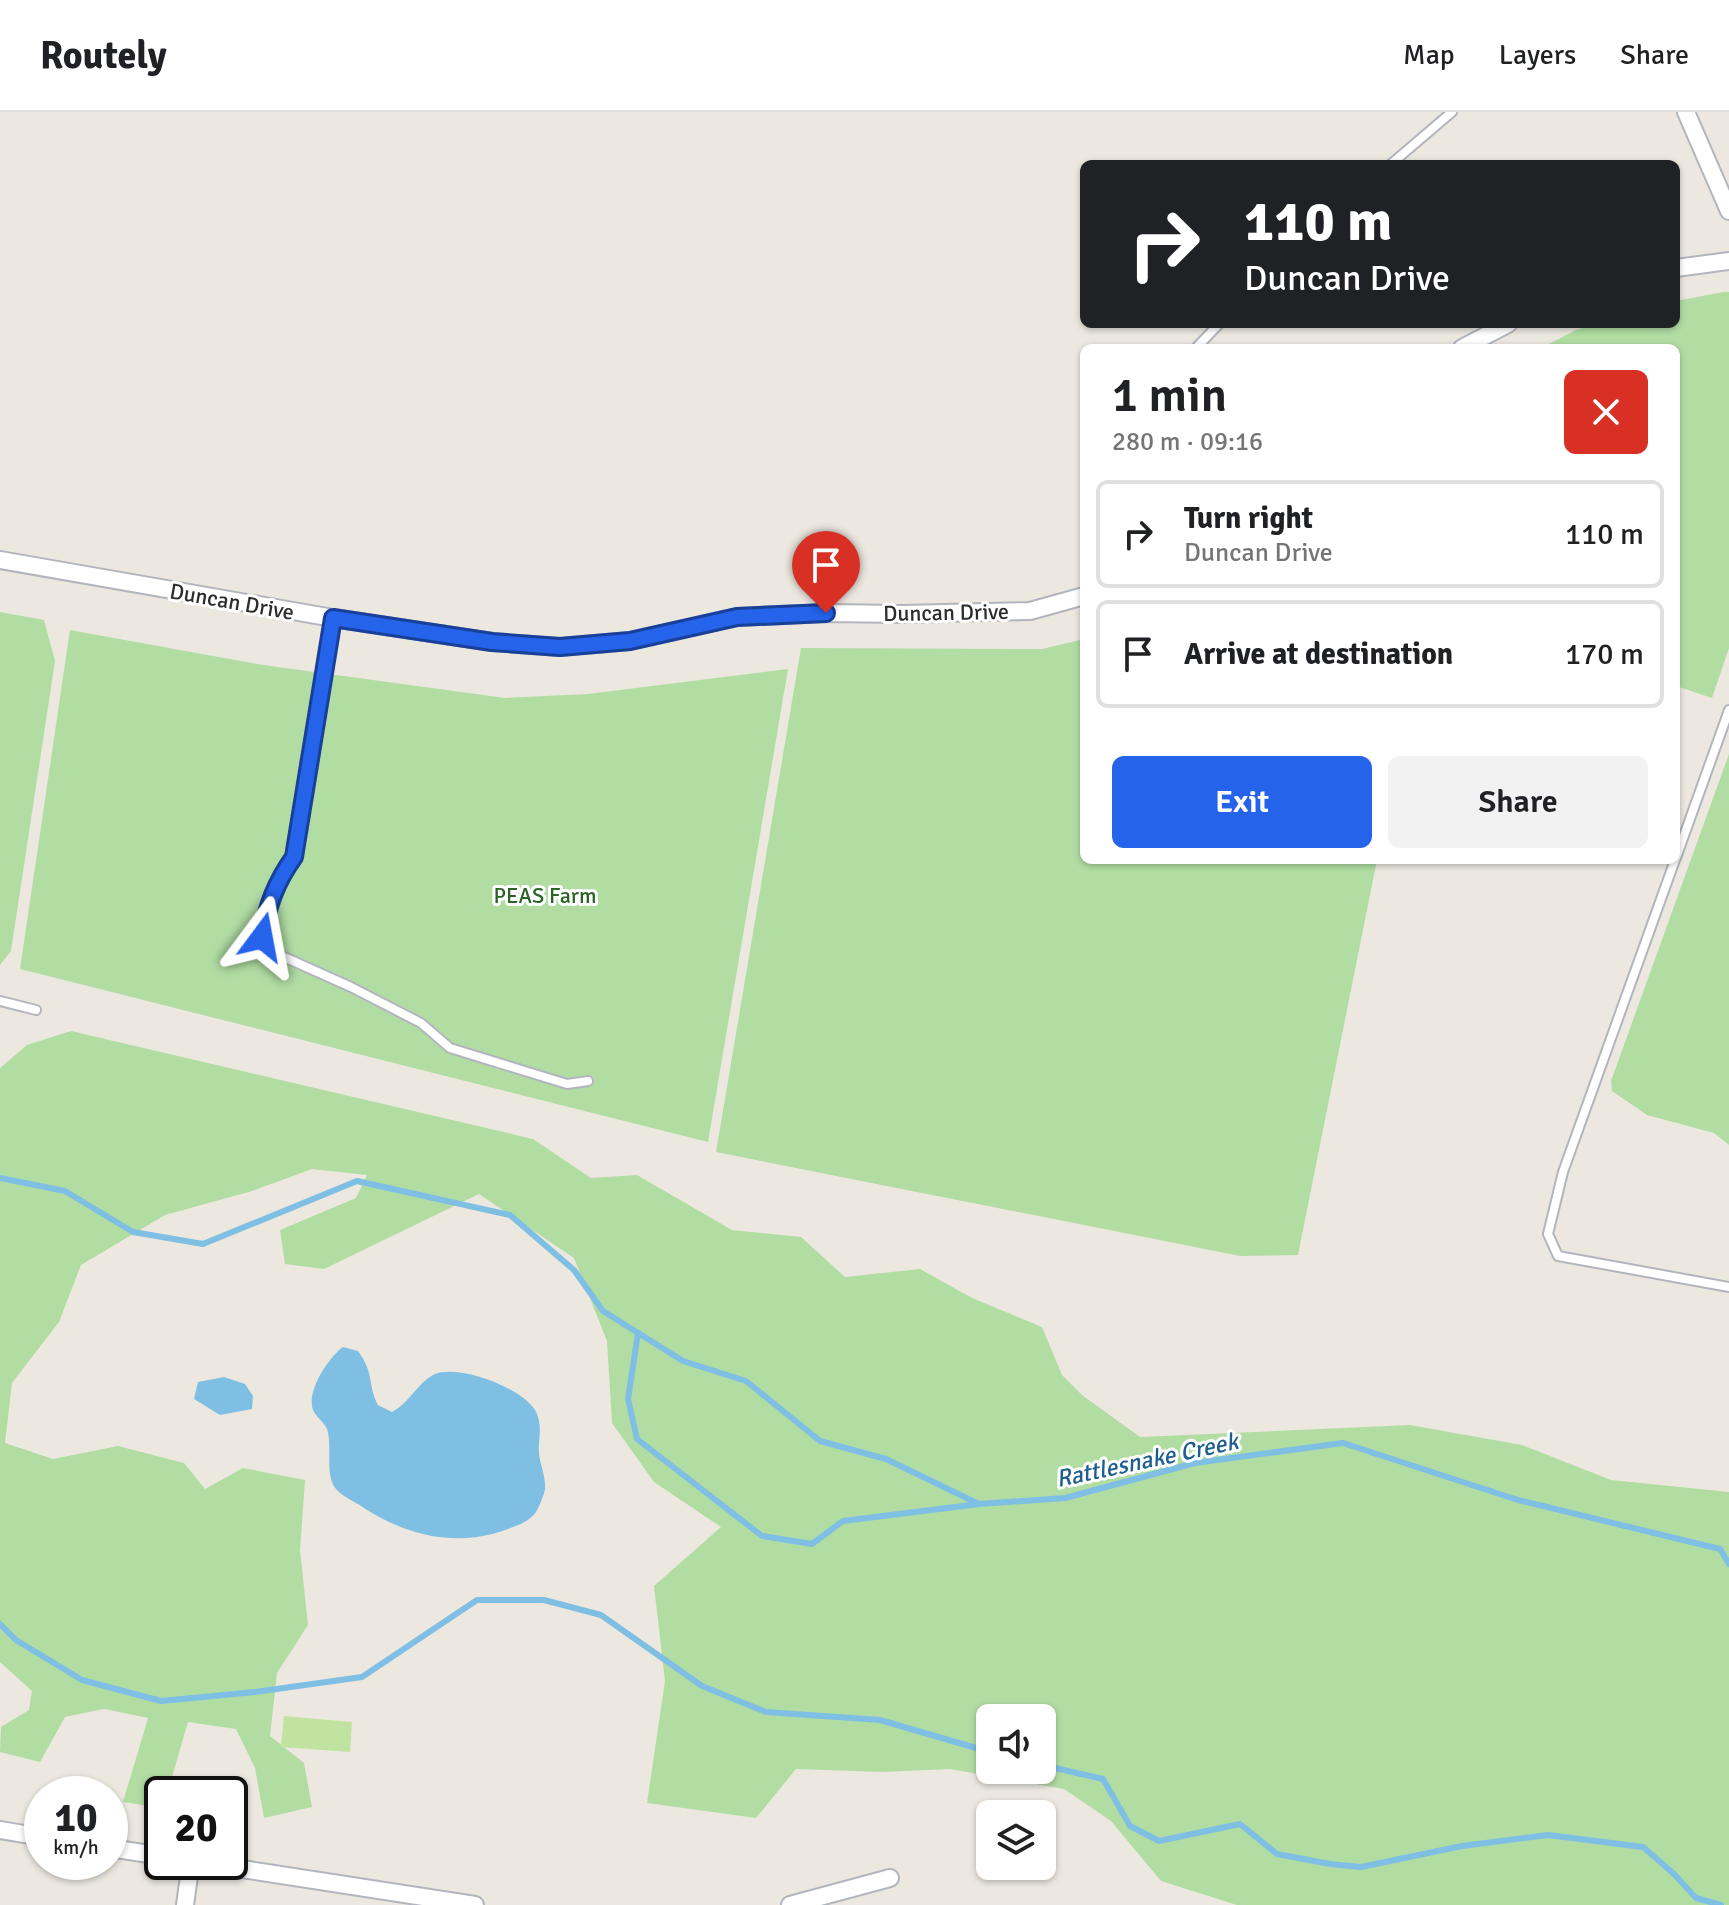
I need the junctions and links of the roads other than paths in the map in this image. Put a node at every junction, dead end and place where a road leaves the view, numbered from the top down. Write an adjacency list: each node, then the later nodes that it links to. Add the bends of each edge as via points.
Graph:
1 (1452, 112): 3 (lane)
2 (1686, 112): 4 (street)
3 (1396, 160)
4 (1729, 211)
5 (1729, 261): 6 (street)
6 (1680, 267)
7 (1215, 328): 9 (lane)
8 (1500, 328): 10 (street)
9 (1200, 344)
10 (1470, 344)
11 (0, 560): 13 (street, Duncan Drive)
12 (1080, 597): 13 (street, Duncan Drive, via 1030,611 737,617 630,641 560,647)
13 (333, 618): 19 (lane, via 294,857 278,880 262,937 275,953 421,1023 450,1048 567,1084)
14 (1729, 710): 15 (lane)
15 (1680, 848)
16 (1674, 864): 20 (lane, via 1563,1172 1548,1234 1558,1256)
17 (0, 1001): 18 (lane)
18 (36, 1010)
19 (588, 1081)
20 (1729, 1287)
21 (0, 1830): 22 (street)
22 (24, 1834)
23 (248, 1870): 27 (street)
24 (890, 1878): 28 (street)
25 (190, 1880): 26 (street)
26 (185, 1905)
27 (475, 1905)
28 (790, 1905)

